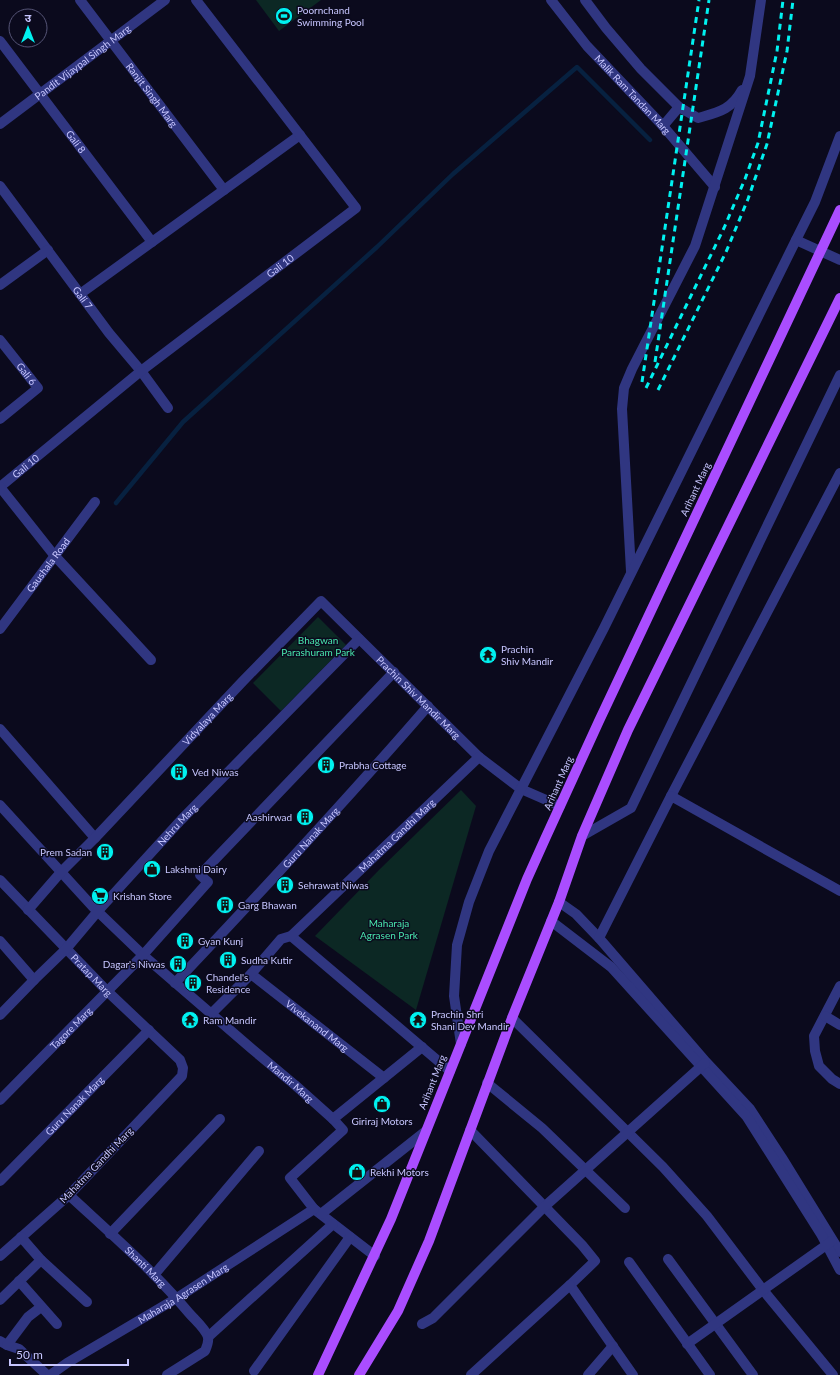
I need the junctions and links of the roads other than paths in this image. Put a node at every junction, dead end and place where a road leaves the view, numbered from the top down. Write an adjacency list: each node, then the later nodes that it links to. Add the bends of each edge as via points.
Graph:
1 (80, 0): 8 (street, Ranjit Singh Marg)
2 (165, 0): 8 (street, Pandit Vijaypal Singh Marg)
3 (196, 0): 14 (street, Gali 10)
4 (551, 0): 13 (street, Malik Ram Tandan Marg, via 587,46)
5 (585, 0): 11 (street, via 641,69)
6 (761, 0): 9 (street)
7 (0, 41): 10 (street, Gali 8)
8 (111, 41): 10 (street, Pandit Vijaypal Singh Marg); 18 (street, Ranjit Singh Marg)
9 (750, 76): 11 (street, via 737,100 722,112 698,118); 17 (street)
10 (40, 94): 12 (street, Pandit Vijaypal Singh Marg); 21 (street, Gali 8)
11 (679, 107): 13 (street)
12 (0, 124)
13 (663, 126): 17 (street, Malik Ram Tandan Marg)
14 (300, 135): 18 (street); 29 (street, Gali 10, via 356,208)
15 (840, 136): 20 (street, via 815,202)
16 (0, 186): 22 (street, Gali 7)
17 (715, 187): 37 (street, via 695,246 624,388 622,409)
18 (224, 190): 21 (street)
19 (840, 210): 23 (main road, Arihant Marg)
20 (796, 240): 23 (street); 37 (street)
21 (152, 242): 26 (street)
22 (48, 250): 25 (street); 26 (street, Gali 7)
23 (821, 250): 24 (street); 49 (main road, Arihant Marg)
24 (840, 260)
25 (0, 285)
26 (80, 294): 29 (street, Gali 7)
27 (840, 298): 50 (main road, via 628,730)
28 (0, 340): 32 (street, Gali 6, via 38,388)
29 (141, 371): 31 (street, Gali 7); 34 (street, Gali 10)
30 (840, 375): 50 (street, via 631,808)
31 (168, 408)
32 (0, 419)
33 (840, 473): 47 (street)
34 (0, 487): 36 (street)
35 (95, 502): 36 (street, Gaushala Road)
36 (54, 555): 39 (street, Gaushala Road); 41 (street)
37 (631, 573): 46 (street)
38 (321, 602): 40 (street, Prachin Shiv Mandir Marg); 51 (street, Vidyalaya Marg)
39 (0, 628)
40 (359, 639): 42 (street, Prachin Shiv Mandir Marg); 57 (street, Nehru Marg, via 181,820)
41 (151, 660)
42 (394, 672): 43 (street, Prachin Shiv Mandir Marg); 63 (street, Tagore Marg, via 200,875 208,882)
43 (428, 706): 45 (street, Prachin Shiv Mandir Marg); 66 (street, Guru Nanak Marg, via 350,795)
44 (0, 729): 51 (street)
45 (479, 757): 46 (street, Prachin Shiv Mandir Marg); 59 (street, Mahatma Gandhi Marg)
46 (521, 789): 49 (street, Prachin Shiv Mandir Marg); 75 (street, via 489,851 469,902 457,945 454,996)
47 (671, 796): 54 (street); 60 (street)
48 (0, 805): 52 (street, Mandir Marg)
49 (560, 806): 75 (main road, Arihant Marg, via 527,879)
50 (582, 836): 55 (main road)
51 (94, 838): 52 (street, Vidyalaya Marg)
52 (61, 872): 56 (street, Vidyalaya Marg); 57 (street, Mandir Marg)
53 (0, 880): 56 (street, Pratap Marg)
54 (840, 892)
55 (559, 902): 58 (main road); 60 (street, via 576,914)
56 (28, 910): 62 (street, Pratap Marg)
57 (98, 911): 62 (street, Nehru Marg); 63 (street, Mandir Marg)
58 (551, 921): 72 (main road); 77 (street, via 611,967)
59 (291, 936): 64 (street, Mahatma Gandhi Marg, via 281,939); 76 (street)
60 (599, 938): 77 (street)
61 (0, 941): 65 (street)
62 (66, 950): 65 (street, Nehru Marg); 68 (street, Pratap Marg)
63 (143, 956): 66 (street, Mandir Marg); 68 (street, Tagore Marg)
64 (251, 974): 69 (street, Mahatma Gandhi Marg); 80 (street, Vivekanand Marg)
65 (34, 980): 70 (street, Nehru Marg)
66 (175, 983): 69 (street, Mandir Marg)
67 (840, 986): 71 (street)
68 (107, 991): 74 (street, Pratap Marg); 83 (street, Tagore Marg)
69 (211, 1014): 85 (street, Mandir Marg)
70 (0, 1015)
71 (825, 1016): 73 (street); 82 (street, via 814,1036 815,1050 819,1066)
72 (512, 1018): 81 (main road); 88 (street)
73 (840, 1025)
74 (148, 1030): 78 (street, Pratap Marg, via 180,1060); 91 (street, Guru Nanak Marg)
75 (461, 1044): 79 (main road, Arihant Marg)
76 (422, 1047): 79 (street); 80 (street)
77 (704, 1065): 88 (street); 100 (street, via 750,1109)
78 (183, 1068): 92 (street, Mahatma Gandhi Marg, via 182,1076)
79 (450, 1071): 87 (main road, Arihant Marg)
80 (384, 1078): 85 (street)
81 (487, 1083): 86 (main road); 90 (street, via 542,1128)
82 (840, 1084)
83 (0, 1100)
84 (220, 1119): 97 (street)
85 (333, 1119): 95 (street, Mandir Marg, via 343,1130 290,1178)
86 (470, 1130): 93 (street); 128 (main road, via 430,1241 395,1315)
87 (426, 1131): 95 (street, Maharaja Agrasen Marg); 103 (main road, Arihant Marg)
88 (628, 1133): 90 (street); 111 (street, via 707,1216)
89 (259, 1151): 108 (street)
90 (586, 1170): 93 (street); 94 (street)
91 (0, 1181)
92 (69, 1195): 97 (street, Shanti Marg); 99 (street, Mahatma Gandhi Marg)
93 (544, 1207): 110 (street, via 595,1261); 118 (street, via 433,1318)
94 (625, 1208)
95 (318, 1212): 96 (street, Mandir Marg); 112 (street, Maharaja Agrasen Marg)
96 (333, 1224): 98 (street, Mandir Marg); 119 (street)
97 (110, 1234): 108 (street, Shanti Marg)
98 (350, 1237): 103 (street, Mandir Marg); 123 (street)
99 (21, 1238): 102 (street, Mahatma Gandhi Marg); 104 (street)
100 (830, 1242): 101 (street); 107 (street); 111 (street)
101 (840, 1252)
102 (0, 1256)
103 (374, 1256): 127 (main road, Arihant Marg)
104 (41, 1260): 109 (street); 114 (street)
105 (668, 1260): 116 (street)
106 (629, 1262): 121 (street)
107 (840, 1270)
108 (154, 1275): 112 (street, Shanti Marg)
109 (19, 1281): 113 (street); 115 (street)
110 (570, 1285): 122 (street); 129 (street)
111 (763, 1290): 116 (street); 134 (street)
112 (177, 1298): 119 (street, Shanti Marg); 125 (street, Maharaja Agrasen Marg)
113 (0, 1300)
114 (87, 1302)
115 (41, 1307): 117 (street); 120 (street)
116 (716, 1323): 121 (street); 133 (street)
117 (57, 1324)
118 (422, 1324)
119 (208, 1337): 126 (street, via 205,1351)
120 (3, 1343): 124 (street, via 19,1349)
121 (687, 1344): 132 (street)
122 (613, 1346): 130 (street); 131 (street)
123 (254, 1370)
124 (47, 1375)
125 (50, 1375)
126 (167, 1375)
127 (318, 1375)
128 (359, 1375)
129 (471, 1375)
130 (588, 1375)
131 (634, 1375)
132 (710, 1375)
133 (753, 1375)
134 (833, 1375)

